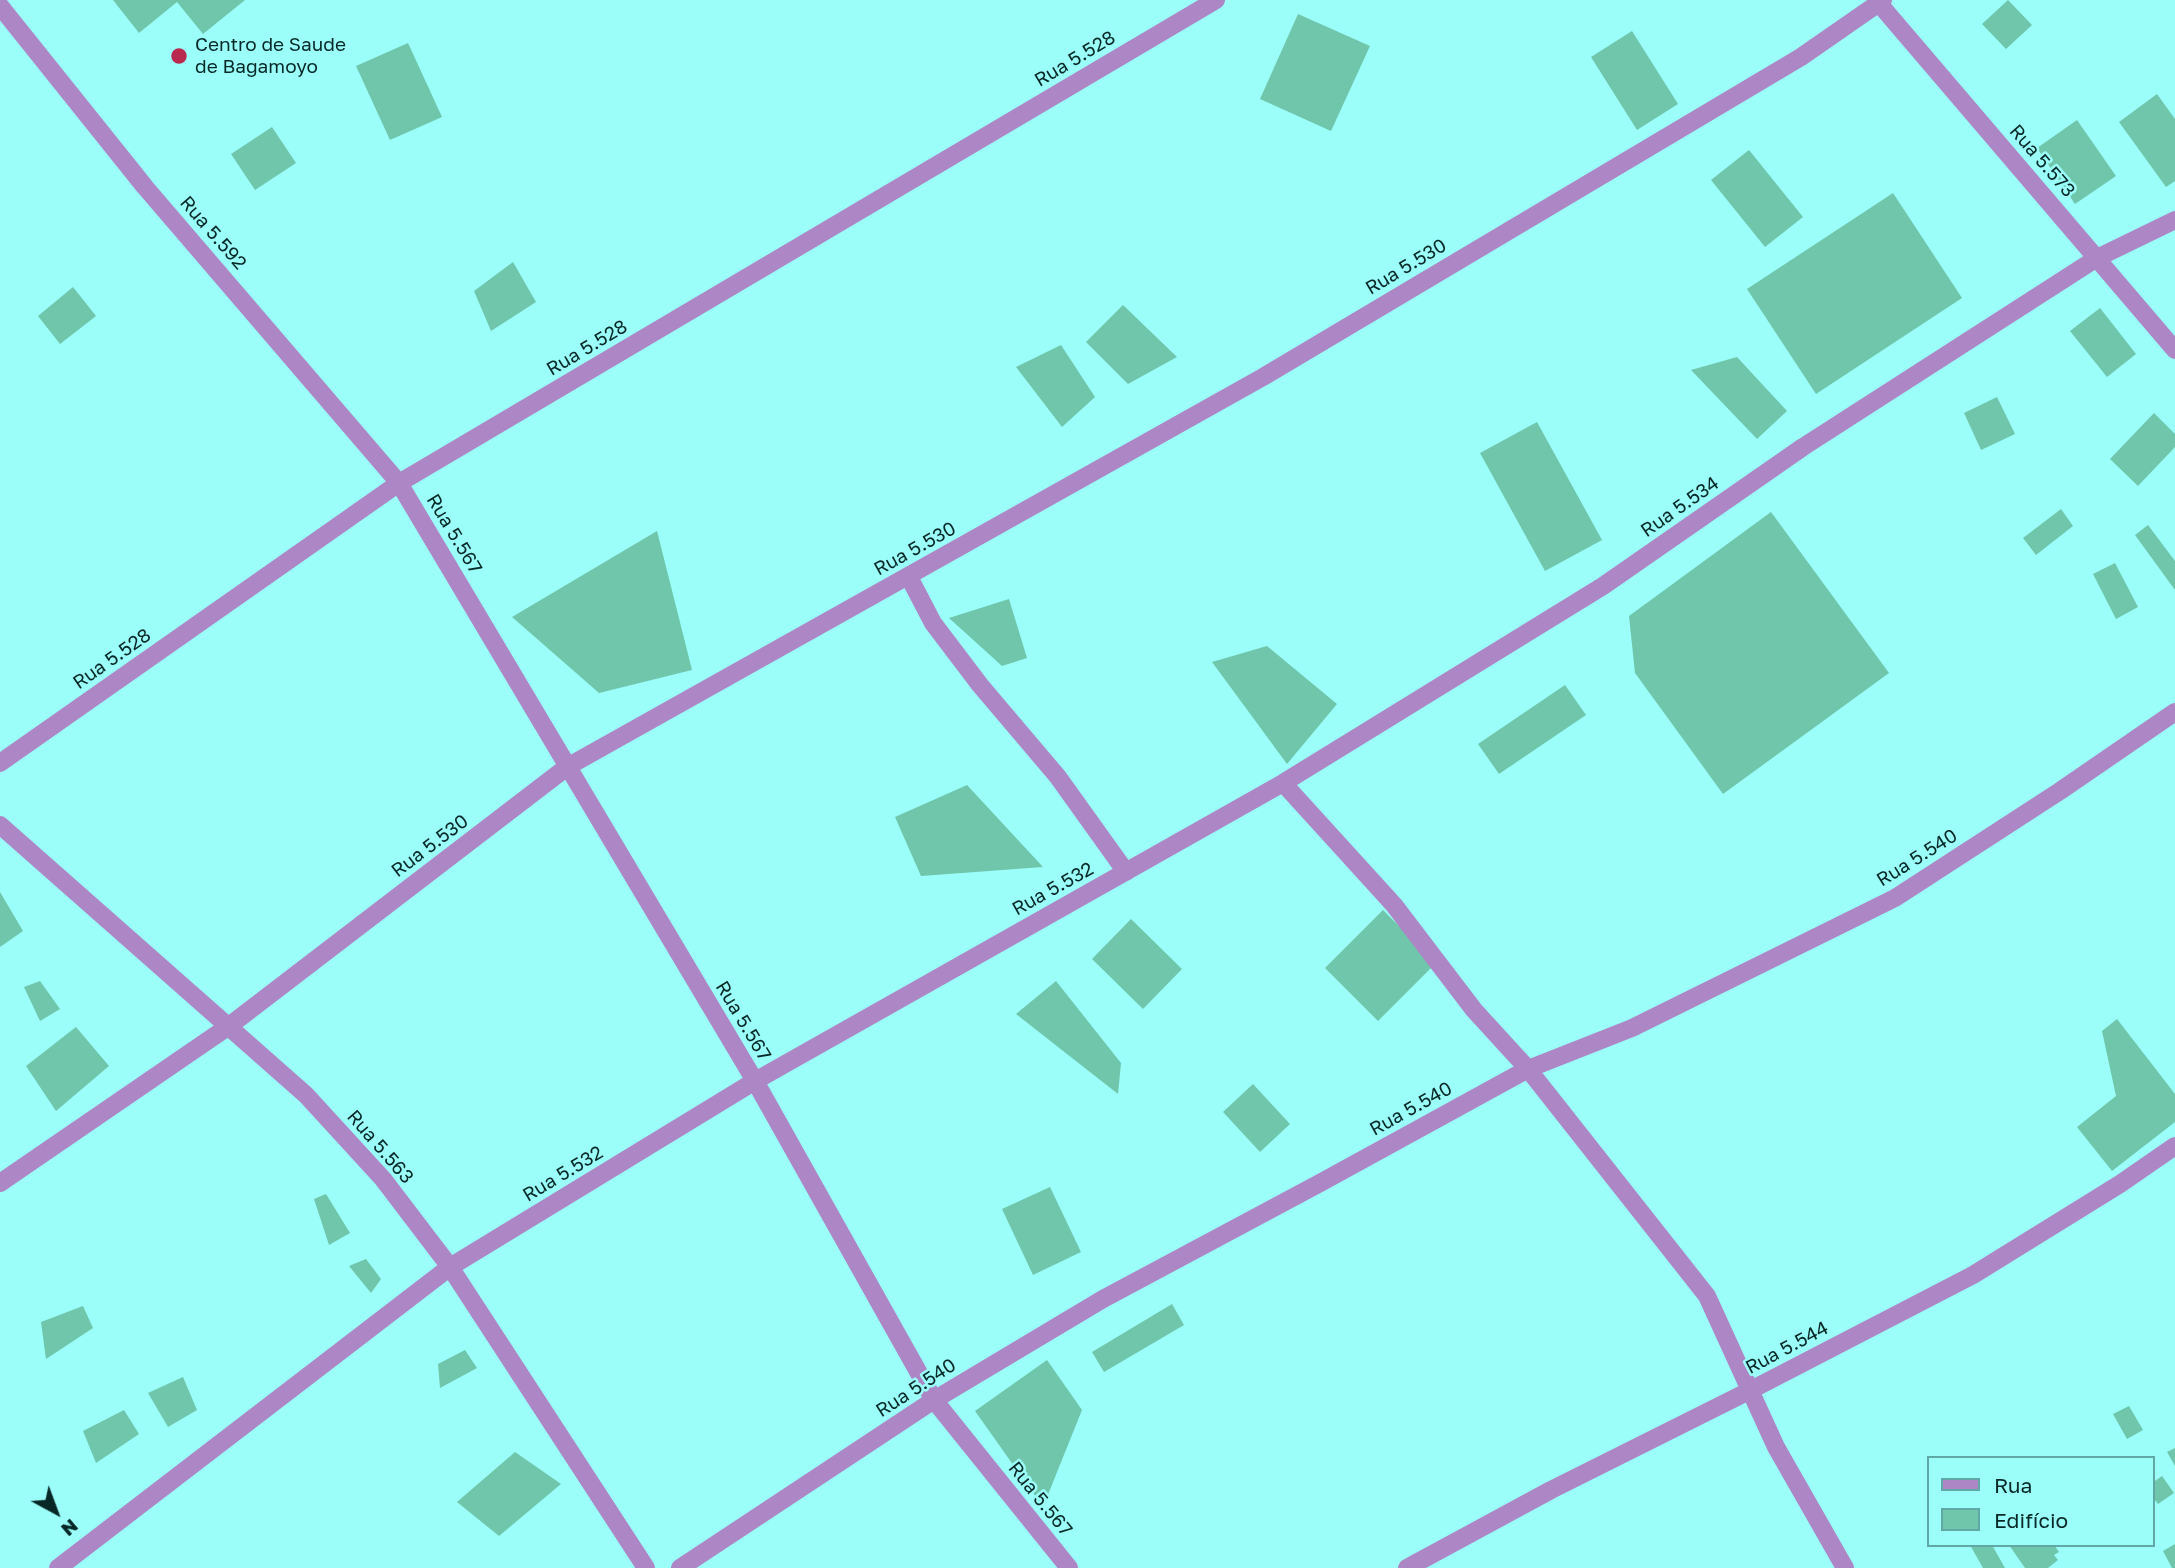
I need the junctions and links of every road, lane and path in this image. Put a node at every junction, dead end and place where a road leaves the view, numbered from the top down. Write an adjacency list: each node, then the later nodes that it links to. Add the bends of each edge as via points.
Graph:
1 (1216, 0): 7 (street, Rua 5.528)
2 (1879, 1): 5 (street, Rua 5.573); 8 (street, Rua 5.530, via 1801,57 1284,364)
3 (0, 6): 7 (street, Rua 5.592, via 145,187)
4 (2175, 220): 5 (street, Rua 5.534)
5 (2097, 258): 6 (street, Rua 5.573); 12 (street, Rua 5.534, via 1802,447 1603,586)
6 (2175, 351)
7 (399, 483): 10 (street, Rua 5.528); 11 (street, Rua 5.567)
8 (909, 577): 11 (street, Rua 5.530); 14 (street, via 933,623 1058,777)
9 (2175, 712): 16 (street, Rua 5.540, via 1895,898 1632,1028)
10 (0, 763)
11 (567, 767): 15 (street, Rua 5.530); 17 (street, Rua 5.567)
12 (1283, 783): 14 (street, Rua 5.534); 16 (street, via 1394,905 1474,1010)
13 (0, 825): 15 (street, Rua 5.563)
14 (1126, 872): 17 (street, Rua 5.532)
15 (229, 1026): 19 (street, Rua 5.530); 20 (street, Rua 5.563, via 306,1095 383,1179)
16 (1528, 1069): 21 (street, via 1707,1296); 22 (street, Rua 5.540, via 1103,1299)
17 (755, 1081): 20 (street, Rua 5.532); 22 (street, Rua 5.567)
18 (2175, 1146): 21 (street, Rua 5.544, via 1972,1275)
19 (0, 1183)
20 (450, 1267): 23 (street, Rua 5.532); 24 (street, Rua 5.563)
21 (1749, 1391): 27 (street, Rua 5.544); 28 (street)
22 (934, 1400): 25 (street, Rua 5.540); 26 (street, Rua 5.567)
23 (58, 1568)
24 (646, 1568)
25 (680, 1568)
26 (1069, 1568)
27 (1407, 1568)
28 (1845, 1568)

